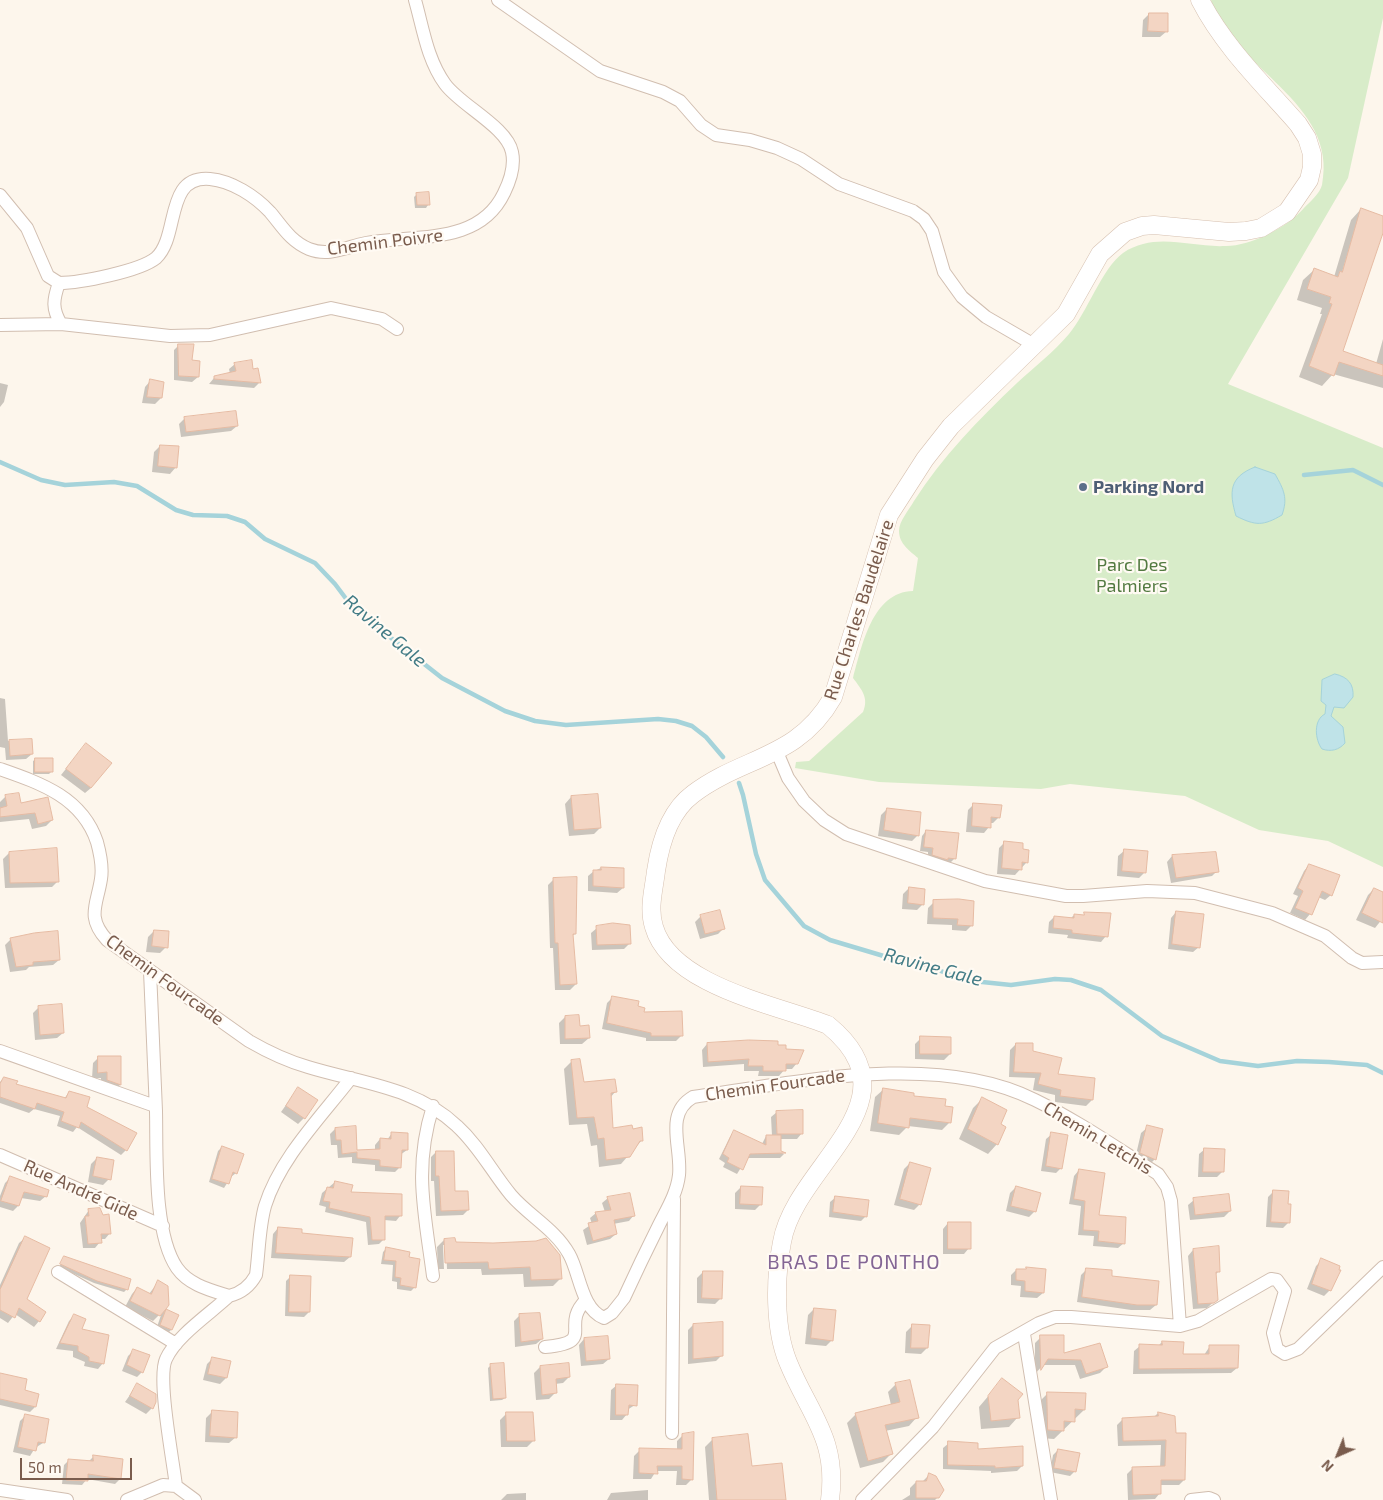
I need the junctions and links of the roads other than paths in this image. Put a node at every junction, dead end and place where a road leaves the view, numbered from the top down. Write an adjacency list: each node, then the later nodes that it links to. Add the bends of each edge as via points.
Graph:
1 (415, 0): 5 (street, Chemin Poivre, via 425,41 444,83 502,135 512,152 511,179 499,204 487,216 454,233 365,243 326,252 310,249 295,241 263,205 242,190 210,179 198,180 186,186 180,194 170,235 157,257 130,270)
2 (498, 0): 9 (street, via 600,71 680,101 701,125 716,135 777,148 801,159 839,184 913,210 932,231 944,272 962,297 986,317)
3 (1200, 0): 9 (main road, Rue Charles Baudelaire, via 1213,24 1307,138 1312,154 1309,180 1287,212 1261,228 1229,232 1154,225 1125,232 1100,254 1066,314)
4 (0, 195): 5 (street, via 27,228 48,276)
5 (59, 283): 6 (street, via 53,301 54,312)
6 (61, 324): 7 (street); 8 (street, via 170,336 210,335 331,308 382,319)
7 (0, 325)
8 (397, 329)
9 (1036, 346): 10 (main road, Rue Charles Baudelaire, via 951,426 909,482 889,515 833,698 824,714 805,733)
10 (777, 752): 12 (street, via 788,778 804,801 824,820 846,834 985,881 1066,896 1195,892 1272,913 1325,936 1362,963); 15 (main road, Rue Charles Baudelaire, via 691,795 671,821 659,856 651,907 654,926 668,953 697,976 828,1025 853,1051)
11 (0, 769): 13 (street, Chemin Fourcade, via 55,791 86,818 99,848 102,867 95,902 97,927 111,943)
12 (1383, 962)
13 (150, 971): 16 (street, Chemin Fourcade, via 269,1052 308,1068); 17 (street, Rue André Gide)
14 (0, 1051): 17 (street)
15 (861, 1073): 20 (street, Chemin Fourcade, via 693,1097 685,1101 676,1121 679,1175); 27 (street, Chemin Letchis, via 966,1077 989,1083 1035,1099 1158,1174 1171,1201); 37 (main road, Rue Charles Baudelaire, via 863,1092 858,1112 793,1209 782,1240 777,1283 787,1361 821,1427 829,1452 833,1478)
16 (351, 1078): 18 (street, Chemin Fourcade, via 389,1088); 25 (street, via 277,1179 265,1206 256,1275 245,1289)
17 (155, 1106): 21 (street, Rue André Gide)
18 (433, 1106): 24 (street, via 425,1131 421,1171); 26 (street, Chemin Fourcade, via 467,1135 510,1194 559,1239 575,1265)
19 (0, 1155): 21 (street, Rue André Gide)
20 (674, 1194): 26 (street, Chemin Fourcade, via 619,1306 604,1318); 31 (street)
21 (162, 1226): 25 (street, Rue André Gide, via 172,1257 185,1276 197,1285)
22 (1383, 1267): 27 (street, via 1291,1353 1280,1352 1274,1344 1273,1333 1285,1291 1277,1280 1264,1281 1198,1321)
23 (58, 1272): 29 (street)
24 (433, 1276)
25 (229, 1296): 29 (street)
26 (586, 1300): 30 (street, via 575,1318 572,1341 567,1345)
27 (1180, 1326): 28 (street, via 1055,1317)
28 (1024, 1334): 38 (street, via 994,1348 933,1426); 39 (street)
29 (176, 1344): 32 (street, via 165,1360 163,1380)
30 (545, 1347)
31 (672, 1433)
32 (176, 1486): 35 (street, via 163,1485); 36 (street)
33 (0, 1490): 34 (street)
34 (67, 1500)
35 (126, 1500)
36 (195, 1500)
37 (830, 1500)
38 (862, 1500)
39 (1051, 1500)
40 (1191, 1500): 41 (street)
41 (1214, 1500)

